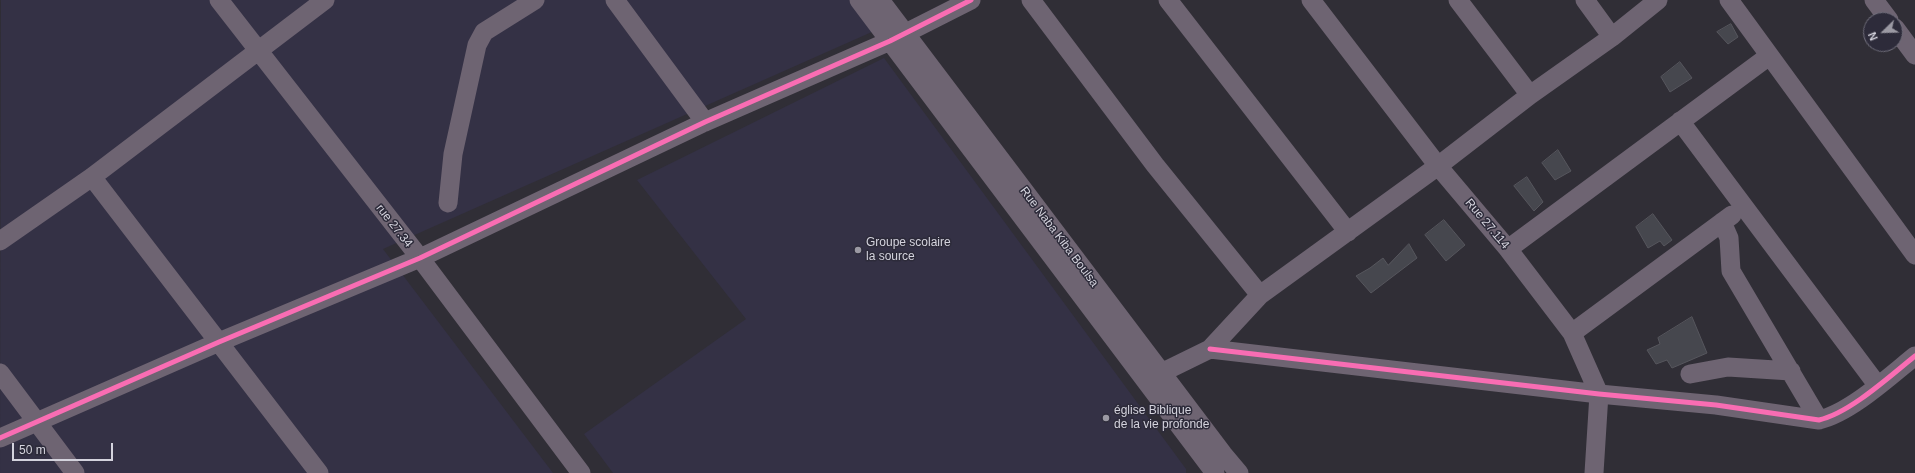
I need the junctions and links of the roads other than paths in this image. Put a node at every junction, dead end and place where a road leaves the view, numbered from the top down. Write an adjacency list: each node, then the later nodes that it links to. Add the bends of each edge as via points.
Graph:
1 (219, 0): 20 (street, rue 27.34)
2 (325, 0): 20 (street)
3 (535, 0): 28 (street, via 484,32 477,45 453,154)
4 (615, 0): 25 (street)
5 (859, 0): 17 (street, Rue Naba Kiba Boulsa)
6 (880, 0): 17 (street, Rue Naba Kiba Boulsa)
7 (971, 0): 17 (street)
8 (1031, 0): 36 (street, via 1155,165)
9 (1168, 0): 31 (street)
10 (1311, 0): 26 (street, Rue 27.114)
11 (1458, 0): 23 (street)
12 (1585, 0): 18 (street)
13 (1658, 0): 18 (street)
14 (1729, 0): 22 (street)
15 (1874, 0): 16 (street)
16 (1883, 12)
17 (897, 37): 25 (street); 43 (street, Rue Naba Kiba Boulsa); 53 (street, Rue Naba Kiba Boulsa)
18 (1612, 37): 23 (street)
19 (1903, 39): 21 (street)
20 (258, 52): 27 (street); 35 (street, rue 27.34)
21 (1915, 55)
22 (1769, 56): 24 (street); 34 (street)
23 (1530, 95): 26 (street)
24 (1680, 121): 29 (street); 33 (street)
25 (705, 122): 35 (street)
26 (1438, 166): 31 (street); 33 (street, Rue 27.114)
27 (92, 177): 32 (street); 38 (street)
28 (448, 203)
29 (1744, 207): 30 (street); 45 (street)
30 (1722, 222): 37 (street); 41 (street, via 1729,238 1731,271)
31 (1348, 232): 36 (street)
32 (0, 241)
33 (1508, 249): 37 (street, Rue 27.114)
34 (1915, 255)
35 (420, 258): 38 (street); 52 (street, rue 27.34)
36 (1260, 295): 39 (street)
37 (1572, 332): 46 (street, Rue 27.114)
38 (219, 342): 48 (street); 51 (street)
39 (1210, 349): 43 (street); 46 (street)
40 (1915, 356): 45 (street)
41 (1791, 372): 44 (street, via 1728,367); 47 (street)
42 (0, 373): 48 (street)
43 (1161, 373): 54 (street, Rue Naba Kiba Boulsa)
44 (1690, 374)
45 (1878, 386): 47 (street, via 1842,411)
46 (1599, 394): 47 (street, via 1716,405); 55 (street, Rue 27.114)
47 (1819, 420)
48 (36, 422): 49 (street); 50 (street)
49 (0, 438)
50 (75, 473)
51 (319, 473)
52 (581, 473)
53 (1215, 473)
54 (1239, 473)
55 (1594, 473)

